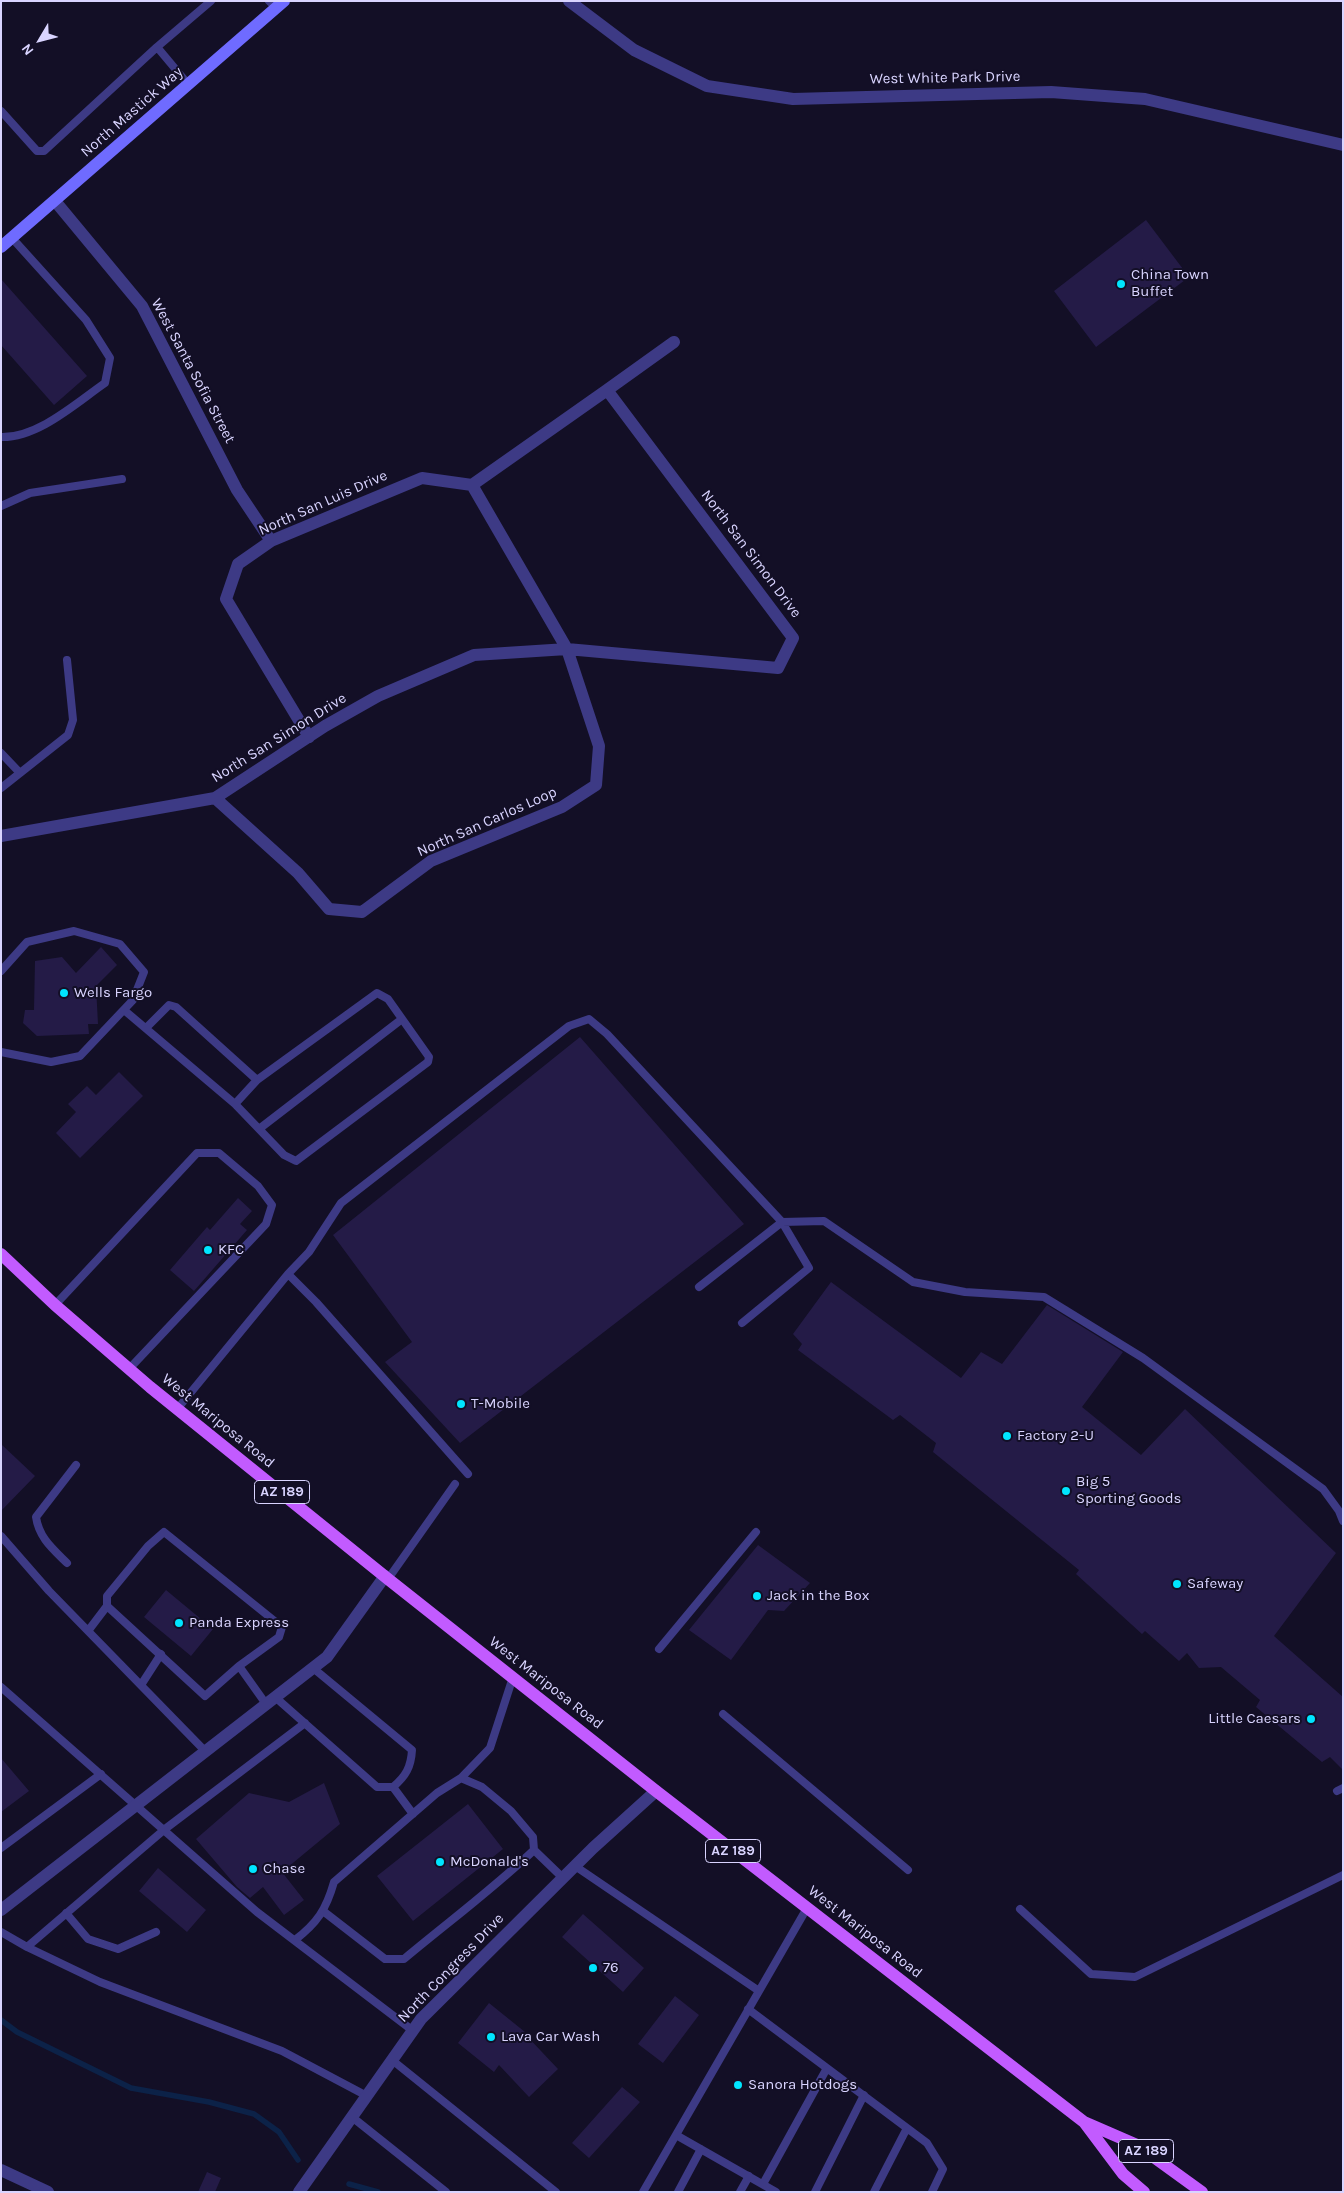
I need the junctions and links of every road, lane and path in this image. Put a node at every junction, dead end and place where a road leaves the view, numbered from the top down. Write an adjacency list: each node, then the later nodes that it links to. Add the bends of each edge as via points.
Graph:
1 (211, 1): 4 (lane)
2 (569, 1): 7 (street, West White Park Drive, via 634,50 707,86 792,99 1051,92 1145,99)
3 (276, 4): 5 (street, North Mastick Way)
4 (157, 47): 5 (lane); 6 (lane, via 44,151 37,151)
5 (188, 84): 8 (street, North Mastick Way)
6 (1, 110)
7 (1343, 145)
8 (55, 201): 9 (street, North Mastick Way); 17 (street, West Santa Sofia Street, via 142,306 237,490)
9 (12, 238): 10 (street, North Mastick Way); 13 (lane, via 86,320 110,358 105,383 47,424)
10 (1, 247)
11 (674, 342): 12 (street)
12 (607, 390): 15 (street); 18 (street, North San Simon Drive, via 793,638 778,668)
13 (1, 437)
14 (122, 479): 16 (lane, via 30,493)
15 (472, 485): 17 (street, North San Luis Drive, via 422,478); 18 (street)
16 (1, 506)
17 (271, 541): 20 (street, North San Luis Drive, via 238,564 226,599)
18 (567, 649): 20 (street, North San Simon Drive, via 474,655 378,696); 24 (street, North San Carlos Loop, via 599,746 596,785 562,807 431,861 362,912 329,909 298,873)
19 (67, 660): 22 (lane, via 73,720 68,735)
20 (309, 737): 24 (street, North San Simon Drive)
21 (1, 753): 22 (lane)
22 (20, 773): 23 (lane)
23 (1, 788)
24 (215, 798): 25 (street, North San Simon Drive)
25 (1, 836)
26 (1, 971): 27 (lane, via 26,942 55,935 74,931 120,944 144,972 133,1000)
27 (124, 1010): 29 (lane); 30 (lane, via 80,1056 51,1062)
28 (402, 1019): 31 (lane, via 388,999 377,993); 33 (lane); 33 (lane, via 429,1057 428,1062 296,1161 284,1155)
29 (146, 1028): 31 (lane, via 169,1005 176,1007); 32 (lane)
30 (1, 1052)
31 (257, 1080): 32 (lane)
32 (235, 1104): 33 (lane)
33 (259, 1129)
34 (782, 1222): 36 (lane, via 607,1034 589,1019 570,1026 341,1203 309,1252); 37 (lane); 39 (lane, via 809,1268); 45 (lane, via 824,1221 913,1282 965,1292 1044,1296 1143,1358 1323,1489)
35 (1, 1254): 38 (main road, West Mariposa Road / AZ 189)
36 (288, 1274): 41 (lane); 43 (lane)
37 (699, 1287)
38 (55, 1305): 40 (main road, West Mariposa Road / AZ 189); 40 (lane, via 197,1153 219,1153 258,1186 272,1205 266,1224)
39 (742, 1323)
40 (129, 1369): 41 (main road, West Mariposa Road / AZ 189)
41 (178, 1408): 49 (main road, West Mariposa Road / AZ 189)
42 (76, 1465): 48 (lane, via 36,1517 44,1540)
43 (468, 1474)
44 (455, 1484): 49 (lane)
45 (1343, 1521)
46 (756, 1532): 52 (lane)
47 (1, 1536): 51 (lane)
48 (67, 1562)
49 (387, 1577): 55 (street, via 327,1657); 56 (main road, West Mariposa Road / AZ 189)
50 (107, 1606): 51 (lane); 53 (lane); 54 (lane, via 107,1596 148,1546 164,1532 282,1627 279,1637)
51 (88, 1631): 57 (lane)
52 (659, 1649)
53 (161, 1654): 54 (lane, via 205,1696); 57 (lane)
54 (239, 1666): 59 (lane)
55 (313, 1668): 59 (street); 65 (lane, via 412,1750 411,1763 404,1778)
56 (513, 1677): 64 (lane, via 490,1748); 66 (main road, West Mariposa Road / AZ 189)
57 (140, 1685): 62 (lane)
58 (1, 1687): 63 (lane)
59 (270, 1701): 61 (lane); 62 (street)
60 (723, 1714): 73 (lane)
61 (305, 1723): 65 (lane, via 377,1786); 69 (lane)
62 (206, 1752): 67 (street)
63 (101, 1774): 67 (lane); 70 (lane)
64 (461, 1778): 68 (lane, via 437,1792); 71 (lane, via 482,1787 511,1811 533,1837)
65 (393, 1787): 68 (lane)
66 (656, 1791): 72 (street, North Congress Drive); 76 (main road, West Mariposa Road / AZ 189)
67 (137, 1805): 69 (lane); 77 (street)
68 (413, 1814): 79 (lane, via 334,1882)
69 (165, 1829): 80 (lane); 83 (lane, via 257,1912)
70 (1, 1848)
71 (534, 1850): 75 (lane); 79 (lane, via 404,1959 386,1959)
72 (576, 1866): 75 (street, North Congress Drive); 85 (lane)
73 (908, 1870)
74 (1343, 1875): 78 (lane, via 1135,1977 1091,1974)
75 (563, 1878): 87 (street, North Congress Drive)
76 (807, 1908): 85 (lane); 93 (main road, West Mariposa Road / AZ 189)
77 (1, 1910)
78 (1020, 1910)
79 (323, 1911): 83 (lane, via 313,1926)
80 (66, 1914): 82 (lane, via 88,1939 118,1949); 84 (lane)
81 (1, 1932): 84 (lane)
82 (156, 1932)
83 (294, 1940): 87 (lane)
84 (27, 1947): 91 (lane, via 100,1982 282,2051)
85 (759, 1990): 86 (lane)
86 (748, 2009): 89 (lane); 95 (lane)
87 (412, 2030): 88 (street, North Congress Drive)
88 (392, 2060): 91 (street, North Congress Drive); 103 (lane)
89 (827, 2068): 90 (lane); 99 (lane)
90 (864, 2095): 94 (lane); 108 (lane)
91 (367, 2096): 92 (street, North Congress Drive)
92 (352, 2117): 101 (street, North Congress Drive); 102 (lane)
93 (1084, 2122): 111 (main road, West Mariposa Road / AZ 189, via 1122,2174); 112 (main road, West Mariposa Road / AZ 189, via 1137,2145)
94 (907, 2128): 109 (lane); 110 (lane, via 927,2143 943,2169)
95 (676, 2135): 96 (lane); 104 (lane)
96 (701, 2149): 98 (lane); 105 (lane)
97 (1, 2170): 100 (street)
98 (749, 2176): 99 (lane); 106 (lane)
99 (763, 2184): 107 (lane)
100 (48, 2192)
101 (299, 2192)
102 (446, 2192)
103 (556, 2192)
104 (643, 2192)
105 (678, 2192)
106 (740, 2192)
107 (776, 2192)
108 (815, 2192)
109 (874, 2192)
110 (932, 2192)
111 (1144, 2192)
112 (1202, 2192)

